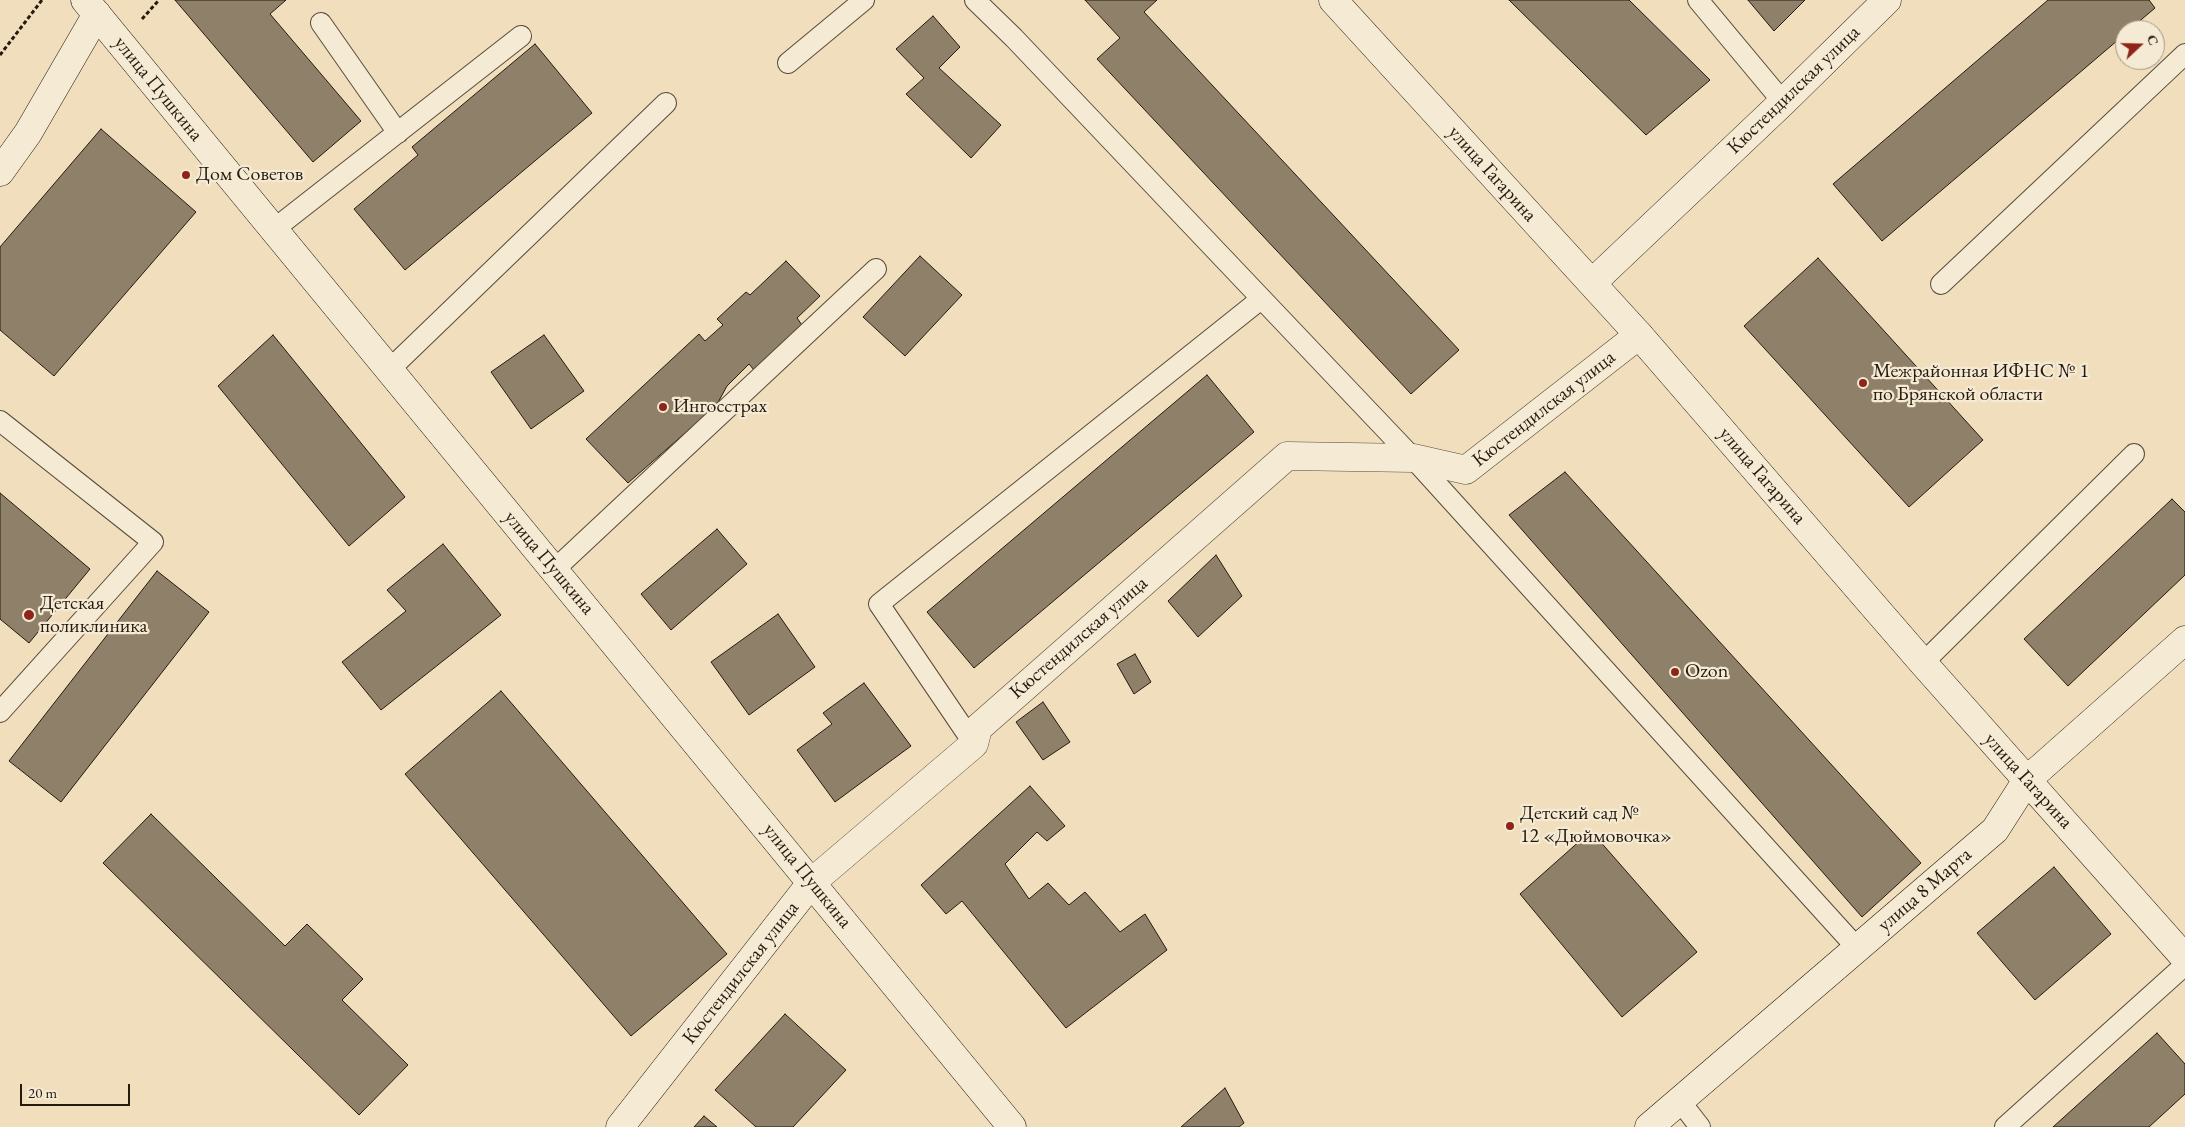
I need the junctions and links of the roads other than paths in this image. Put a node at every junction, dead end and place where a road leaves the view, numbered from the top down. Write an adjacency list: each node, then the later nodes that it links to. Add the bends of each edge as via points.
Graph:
1 (864, 0): 10 (lane)
2 (975, 0): 20 (lane)
3 (1333, 0): 18 (street, улица Гагарина)
4 (1698, 0): 11 (lane)
5 (1887, 0): 11 (street, Кюстендилская улица)
6 (97, 5): 14 (street); 15 (street, via 28,133); 16 (street, улица Пушкина)
7 (321, 23): 13 (lane)
8 (522, 36): 13 (lane)
9 (2185, 54): 19 (lane)
10 (788, 63)
11 (1784, 102): 18 (street, Кюстендилская улица)
12 (666, 103): 22 (lane)
13 (398, 133): 16 (lane)
14 (0, 141)
15 (0, 172)
16 (273, 230): 22 (street, улица Пушкина)
17 (876, 269): 26 (lane)
18 (1592, 283): 21 (street, улица Гагарина)
19 (1941, 284)
20 (1261, 298): 25 (lane); 30 (lane, via 879,604)
21 (1639, 335): 25 (street, Кюстендилская улица, via 1466,470); 28 (street, улица Гагарина)
22 (389, 370): 26 (street, улица Пушкина)
23 (0, 421): 29 (lane, via 153,542)
24 (2134, 454): 28 (lane)
25 (1413, 458): 30 (street, Кюстендилская улица, via 1287,456 978,728); 33 (lane)
26 (554, 570): 32 (street, улица Пушкина)
27 (2185, 640): 31 (street, улица 8 Марта)
28 (1924, 662): 31 (street, улица Гагарина)
29 (0, 712)
30 (974, 744): 32 (street, Кюстендилская улица)
31 (2028, 780): 33 (street, улица 8 Марта, via 1995,830); 34 (street, улица Гагарина)
32 (812, 882): 37 (street, Кюстендилская улица); 38 (street, улица Пушкина)
33 (1857, 948): 36 (street, улица 8 Марта)
34 (2185, 958)
35 (2185, 965): 41 (lane)
36 (1679, 1100): 39 (street, улица 8 Марта); 40 (lane)
37 (620, 1127)
38 (1012, 1127)
39 (1649, 1127)
40 (1700, 1127)
41 (2005, 1127)

